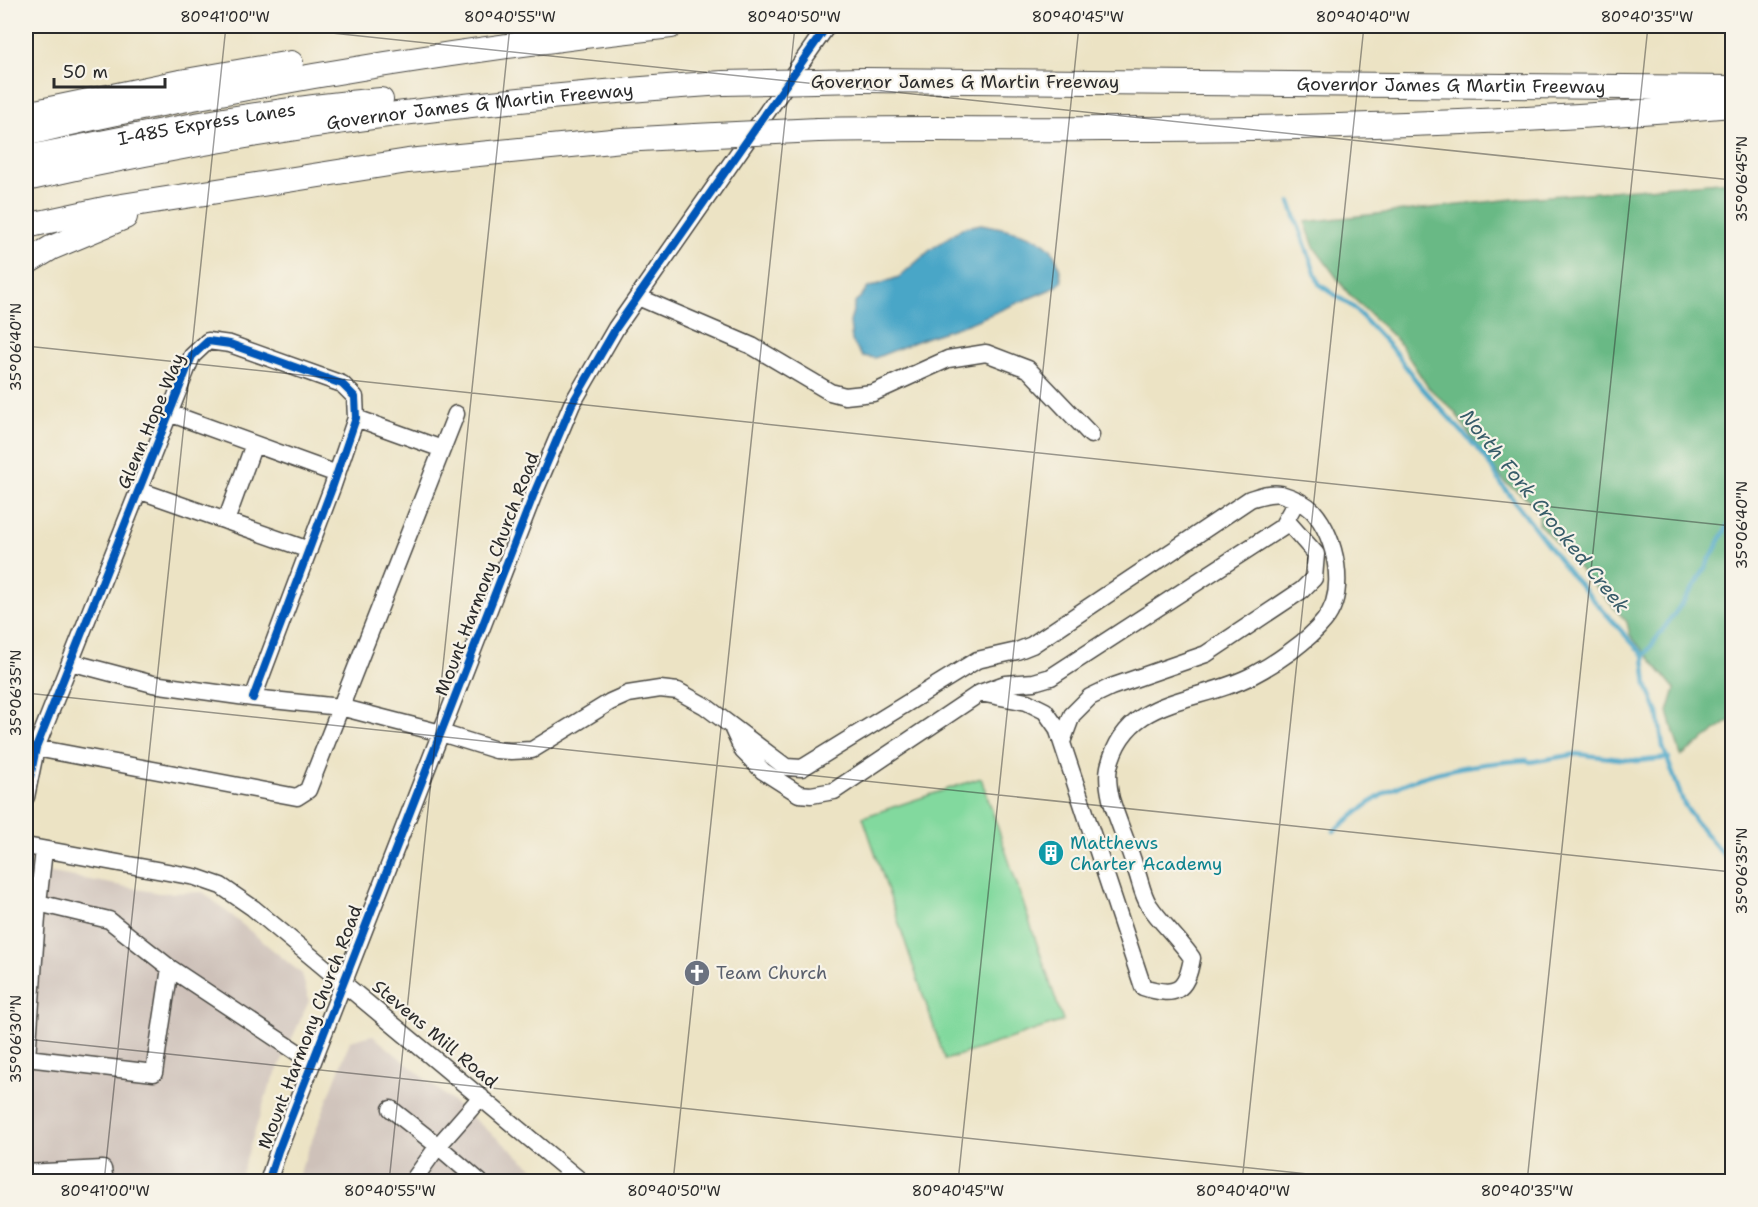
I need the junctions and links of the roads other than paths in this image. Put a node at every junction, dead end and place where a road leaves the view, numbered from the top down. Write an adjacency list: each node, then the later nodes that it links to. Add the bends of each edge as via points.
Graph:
1 (647, 26): 4 (highway, via 401,48)
2 (671, 26): 10 (highway, I-485 Express Lanes, via 534,41 314,75)
3 (827, 26): 16 (street, Mount Harmony Church Road)
4 (180, 82): 7 (highway); 9 (highway)
5 (677, 86): 6 (highway, Governor James G Martin Freeway, bridge, via 863,80); 11 (highway, I-485 Express Lanes, via 484,91 358,102 171,128); 12 (highway, Governor James G Martin Freeway, via 514,99 344,121 191,145)
6 (1732, 88)
7 (26, 99)
8 (1732, 105): 13 (highway, bridge, via 1354,126 922,128 694,136 408,161)
9 (26, 114)
10 (26, 134)
11 (26, 158)
12 (26, 179)
13 (199, 194): 14 (highway); 15 (highway, via 90,231)
14 (26, 226)
15 (26, 263)
16 (638, 297): 20 (street, via 752,346 830,392 845,396 873,393 948,359 986,354 1028,369); 34 (street, Mount Harmony Church Road, via 572,404)
17 (169, 413): 19 (street, Glenn Hope Way, via 192,356 208,341 230,344 342,384 355,397); 21 (street); 24 (street, Glenn Hope Way)
18 (456, 414): 22 (street)
19 (356, 417): 22 (street); 23 (street)
20 (1091, 435)
21 (254, 444): 23 (street); 27 (street)
22 (442, 449): 32 (street)
23 (337, 474): 28 (street)
24 (138, 490): 27 (street); 29 (street, Glenn Hope Way)
25 (1297, 500): 26 (street); 33 (street, via 1280,494 1250,499 1032,645 977,660 802,768 786,767); 35 (street, via 1312,511 1335,554 1338,571 1334,600 1325,620 1297,646 1252,676 1166,704 1133,722 1116,745 1108,770 1110,797 1149,904 1192,958 1184,985 1176,990 1162,992 1143,987)
26 (1286, 520): 30 (street, via 1282,527 1051,677 1005,684); 35 (street, via 1316,554 1314,578 1302,590 1206,654 1090,697 1072,715)
27 (226, 521): 28 (street)
28 (309, 550): 31 (street)
29 (70, 662): 31 (street, via 153,684); 36 (street, Glenn Hope Way)
30 (980, 693): 33 (street, via 834,790 811,795 799,794 763,771 742,751); 35 (street, via 1027,702 1045,711)
31 (253, 698): 32 (street)
32 (340, 707): 34 (street); 36 (street, via 308,790 297,797)
33 (732, 726): 34 (street, via 678,692 660,689 639,691 610,702 532,750 496,750)
34 (441, 733): 42 (street, Mount Harmony Church Road)
35 (1062, 742)
36 (36, 748): 37 (street, Glenn Hope Way)
37 (26, 797)
38 (26, 846): 39 (street, Stevens Mill Road)
39 (44, 850): 40 (street); 42 (street, Stevens Mill Road, via 195,877 221,886)
40 (39, 903): 41 (street, via 109,920); 41 (street, via 27,1058 154,1073)
41 (170, 968): 43 (street)
42 (343, 983): 43 (street, Mount Harmony Church Road); 44 (street, Stevens Mill Road)
43 (312, 1062): 49 (street, Mount Harmony Church Road)
44 (481, 1097): 46 (street); 52 (street, Stevens Mill Road)
45 (391, 1109): 46 (street)
46 (438, 1146): 50 (street); 51 (street)
47 (26, 1173): 48 (street, via 104,1169)
48 (105, 1182)
49 (268, 1182)
50 (412, 1182)
51 (480, 1182)
52 (582, 1182)

